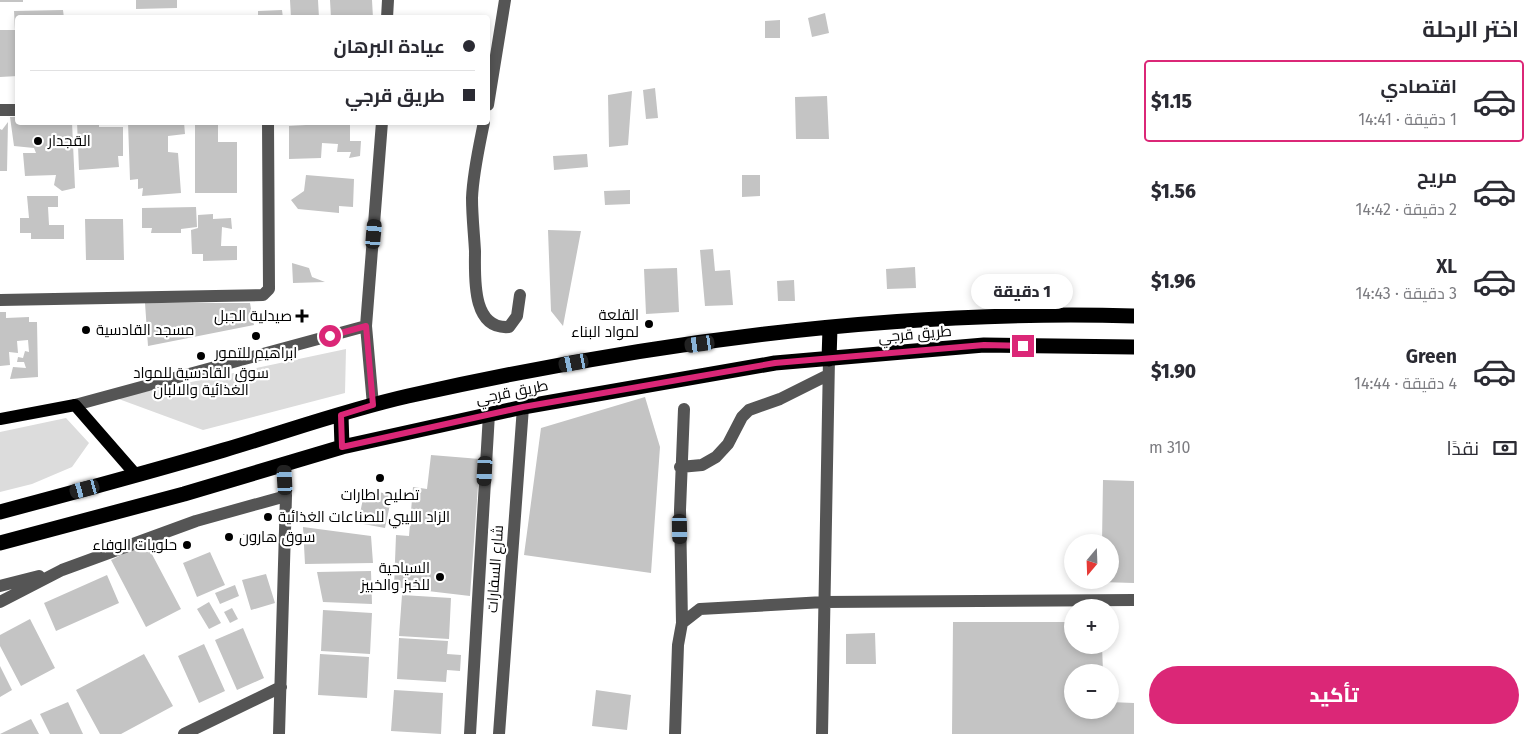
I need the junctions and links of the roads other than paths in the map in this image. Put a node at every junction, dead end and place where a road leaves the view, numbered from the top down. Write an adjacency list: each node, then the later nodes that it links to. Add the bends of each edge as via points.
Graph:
1 (388, 0): 3 (street)
2 (505, 0): 4 (street)
3 (388, 15)
4 (490, 93)
5 (0, 110): 6 (street)
6 (15, 110)
7 (268, 125): 11 (street, via 269,289 263,294)
8 (382, 125): 13 (street)
9 (484, 125): 10 (street, via 472,197 474,279 478,302 487,320 501,327 509,326 517,316)
10 (520, 295)
11 (0, 300)
12 (1134, 316): 14 (highway, طريق قرجي, via 987,316)
13 (366, 326): 18 (street); 19 (street)
14 (830, 328): 16 (highway); 19 (highway, طريق قرجي, via 771,333 593,360)
15 (1134, 347): 16 (highway, طريق قرجي, via 984,345)
16 (828, 359): 17 (street); 20 (highway, طريق قرجي, via 775,363)
17 (828, 375): 27 (street, via 750,410 716,457 702,465); 36 (street)
18 (74, 404): 24 (main road); 28 (main road)
19 (373, 405): 23 (highway, طريق قرجي)
20 (523, 407): 22 (highway, طريق قرجي); 42 (street, شارع السفارات)
21 (684, 408): 27 (street)
22 (489, 414): 25 (highway, طريق قرجي); 41 (street, شارع السفارات)
23 (341, 415): 25 (highway); 28 (highway, طريق قرجي)
24 (0, 419)
25 (342, 447): 26 (highway, طريق قرجي)
26 (284, 465): 29 (street); 31 (highway, طريق قرجي)
27 (680, 467): 37 (street)
28 (136, 475): 30 (highway, طريق قرجي)
29 (286, 496): 32 (street, via 196,521); 38 (street)
30 (0, 512)
31 (0, 543)
32 (62, 570): 33 (street); 35 (street)
33 (0, 586)
34 (1134, 600): 36 (street)
35 (0, 602)
36 (824, 602): 37 (street, via 700,609); 44 (street)
37 (682, 623): 43 (street, via 678,645)
38 (281, 687): 39 (street); 40 (street)
39 (184, 734)
40 (279, 734)
41 (470, 734)
42 (499, 734)
43 (675, 734)
44 (822, 734)

